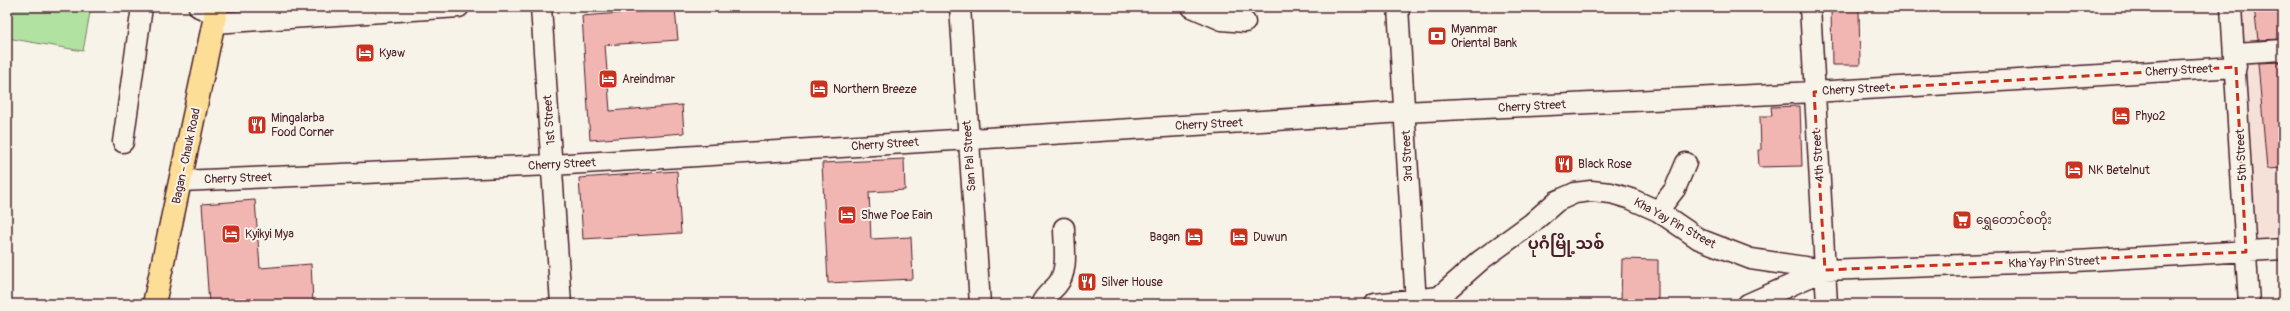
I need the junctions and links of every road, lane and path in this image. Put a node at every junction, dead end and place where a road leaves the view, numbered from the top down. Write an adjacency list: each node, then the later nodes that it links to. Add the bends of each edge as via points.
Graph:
1 (142, 7): 16 (street)
2 (459, 7): 9 (street)
3 (541, 7): 18 (street, 1st Street)
4 (960, 7): 15 (street, San Pal Street)
5 (1192, 7): 10 (street, via 1222,20)
6 (1398, 7): 14 (street, 3rd Street)
7 (1810, 7): 13 (street, 4th Street)
8 (2231, 7): 12 (street, 5th Street)
9 (211, 13): 19 (main road, Bagan - Chauk Road)
10 (1245, 22)
11 (2283, 50): 12 (street, Cherry Street)
12 (2236, 60): 13 (street, Cherry Street); 23 (street, 5th Street)
13 (1814, 92): 14 (street, Cherry Street); 24 (street, 4th Street)
14 (1404, 112): 15 (street, Cherry Street); 26 (street, 3rd Street)
15 (967, 139): 18 (street, Cherry Street); 29 (street, San Pal Street)
16 (123, 142)
17 (1686, 163): 20 (street, via 1675,189)
18 (552, 165): 19 (street, Cherry Street); 28 (street, 1st Street)
19 (181, 181): 27 (main road, Bagan - Chauk Road)
20 (1658, 211): 24 (street, Kha Yay Pin Street, via 1699,239 1751,259); 25 (street, Kha Yay Pin Street, via 1631,198 1611,193 1576,193 1557,201 1532,223 1481,260)
21 (1064, 228): 30 (street, via 1064,272 1058,284)
22 (2283, 249): 23 (street, Kha Yay Pin Street)
23 (2246, 252): 24 (street, Kha Yay Pin Street); 34 (street, 5th Street)
24 (1825, 270): 32 (street, Kha Yay Pin Street); 33 (street, 4th Street)
25 (1445, 300): 26 (street, Kha Yay Pin Street)
26 (1416, 302): 31 (street, Kha Yay Pin Street)
27 (154, 304)
28 (561, 304)
29 (980, 304)
30 (1041, 304)
31 (1376, 304)
32 (1748, 304)
33 (1827, 304)
34 (2249, 304)

